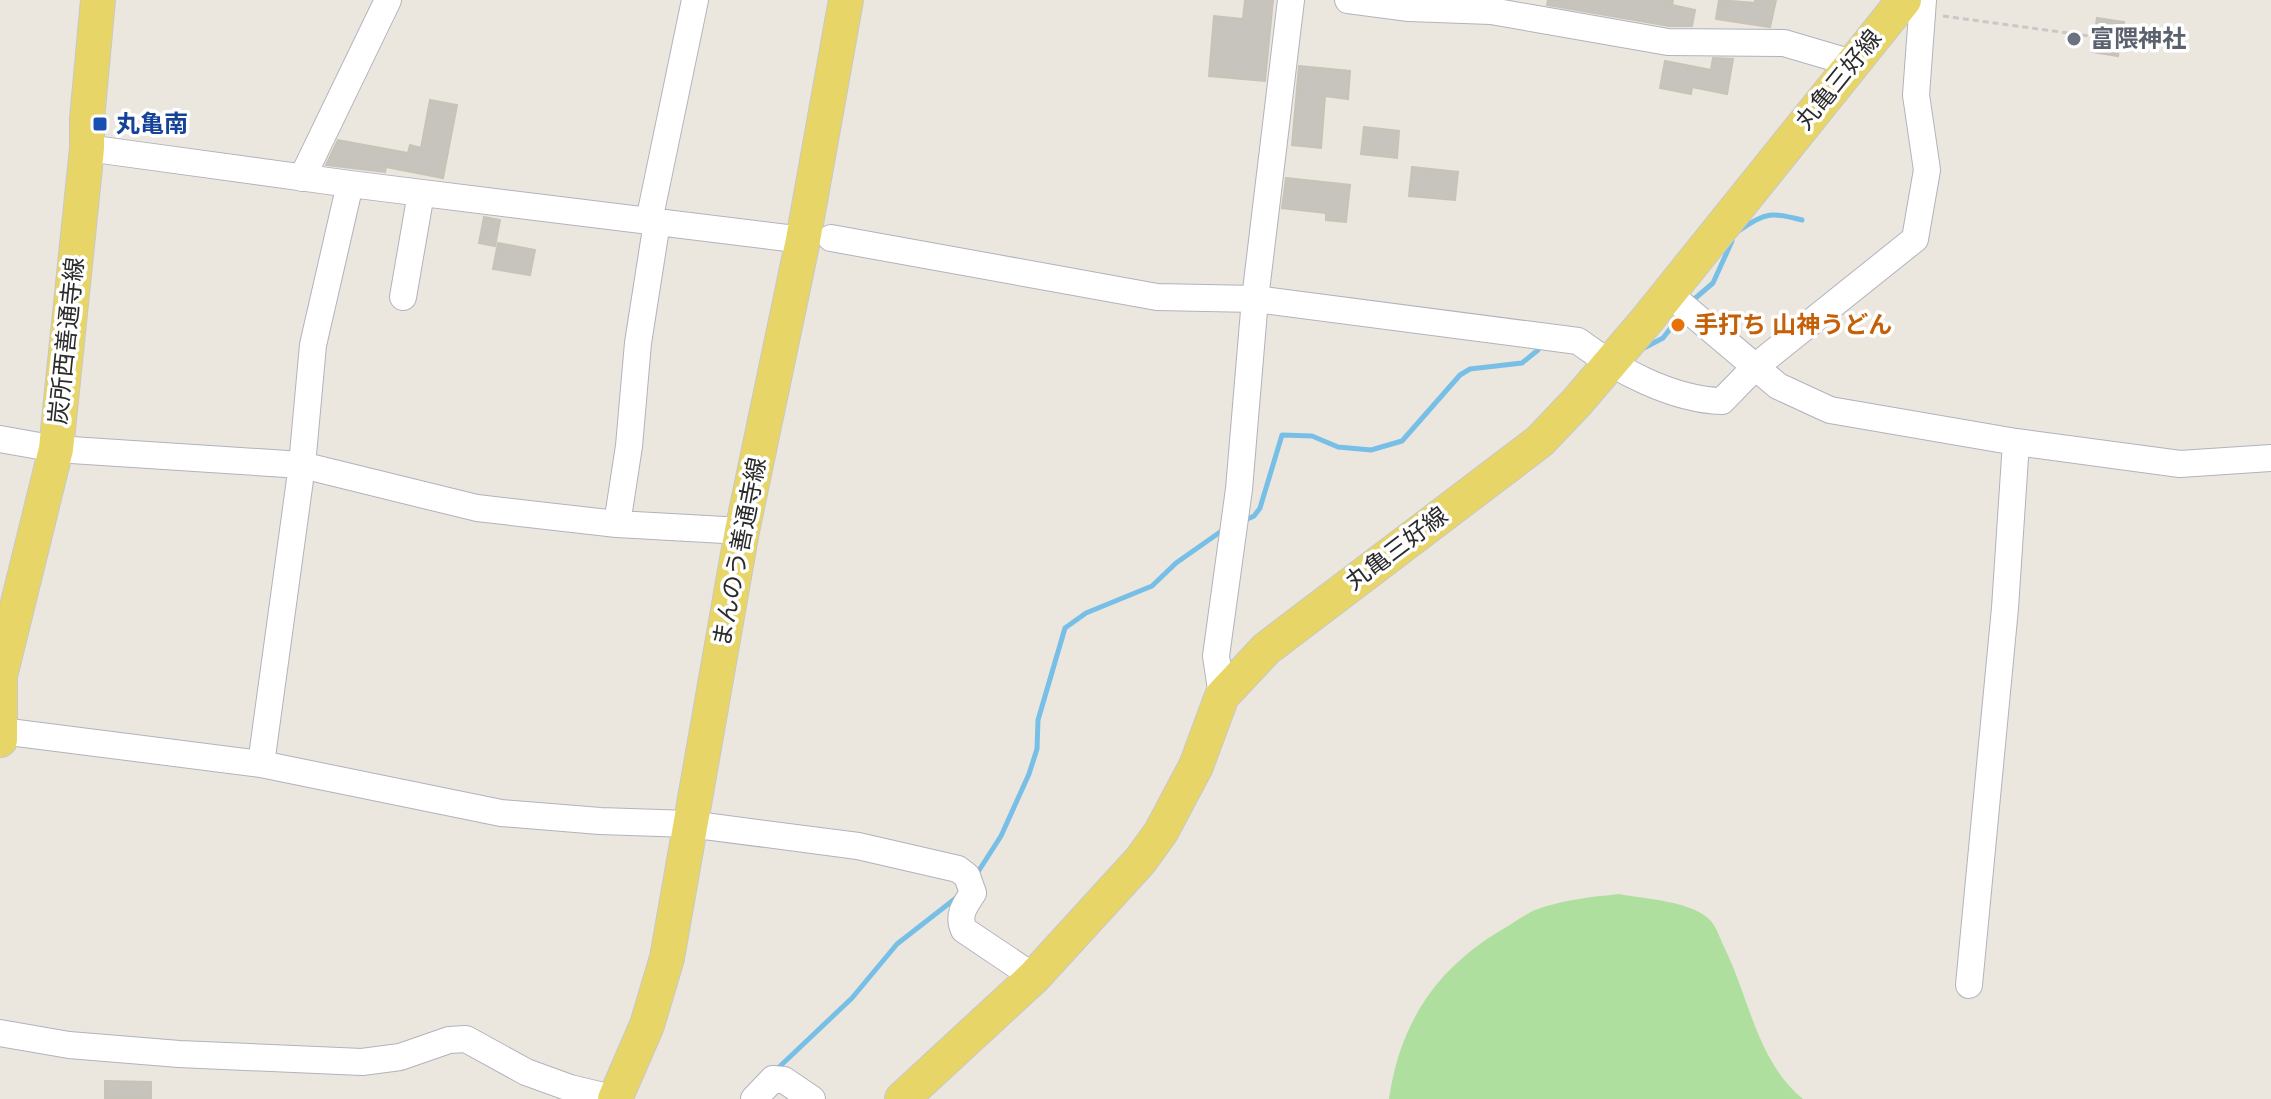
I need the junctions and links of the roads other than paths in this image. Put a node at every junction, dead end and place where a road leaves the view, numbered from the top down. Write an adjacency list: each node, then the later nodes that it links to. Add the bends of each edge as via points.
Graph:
1 (98, 0): 9 (main road, 炭所西善通寺線)
2 (388, 0): 10 (street)
3 (695, 0): 13 (street)
4 (846, 0): 14 (main road, まんのう善通寺線)
5 (1291, 0): 16 (street)
6 (1348, 0): 8 (street, via 1491,11 1668,42 1784,43)
7 (1916, 4): 8 (main road, 丸亀三好線); 19 (street, via 1916,95 1927,170 1915,239)
8 (1852, 63): 17 (main road, 丸亀三好線)
9 (87, 148): 10 (street); 22 (main road, 炭所西善通寺線)
10 (302, 178): 11 (street)
11 (350, 184): 12 (street); 24 (street, via 313,345)
12 (421, 193): 13 (street); 15 (street)
13 (653, 222): 14 (street); 25 (street)
14 (817, 239): 16 (street, via 1157,297); 26 (main road, まんのう善通寺線)
15 (403, 297)
16 (1255, 299): 18 (street, via 1578,341); 28 (street, via 1236,512 1216,656)
17 (1681, 303): 18 (main road, 丸亀三好線); 19 (street)
18 (1609, 364): 19 (street, via 1701,400 1722,401); 28 (main road, 丸亀三好線, via 1540,441 1266,649)
19 (1755, 367): 21 (street, via 1778,386 1830,410)
20 (0, 439): 22 (street)
21 (2016, 442): 23 (street, via 2180,464); 33 (street)
22 (56, 449): 24 (street); 27 (main road, 炭所西善通寺線)
23 (2271, 458)
24 (302, 465): 25 (street, via 477,508); 30 (street)
25 (617, 524): 26 (street)
26 (742, 531): 31 (main road, まんのう善通寺線)
27 (0, 678): 29 (main road, 炭所西善通寺線)
28 (1222, 696): 32 (main road, 丸亀三好線, via 1196,766 1161,832)
29 (1, 736): 30 (street)
30 (261, 764): 31 (street, via 501,813)
31 (689, 824): 32 (street, via 858,846 958,869 973,893 960,921 964,930); 35 (main road, まんのう善通寺線, via 667,958 647,1025)
32 (1034, 977): 38 (main road, 丸亀三好線)
33 (1969, 985)
34 (0, 1033): 35 (street, via 179,1054 362,1062 466,1039 526,1072)
35 (615, 1099)
36 (754, 1099): 37 (street, via 773,1079 784,1080)
37 (812, 1099)
38 (902, 1099)

